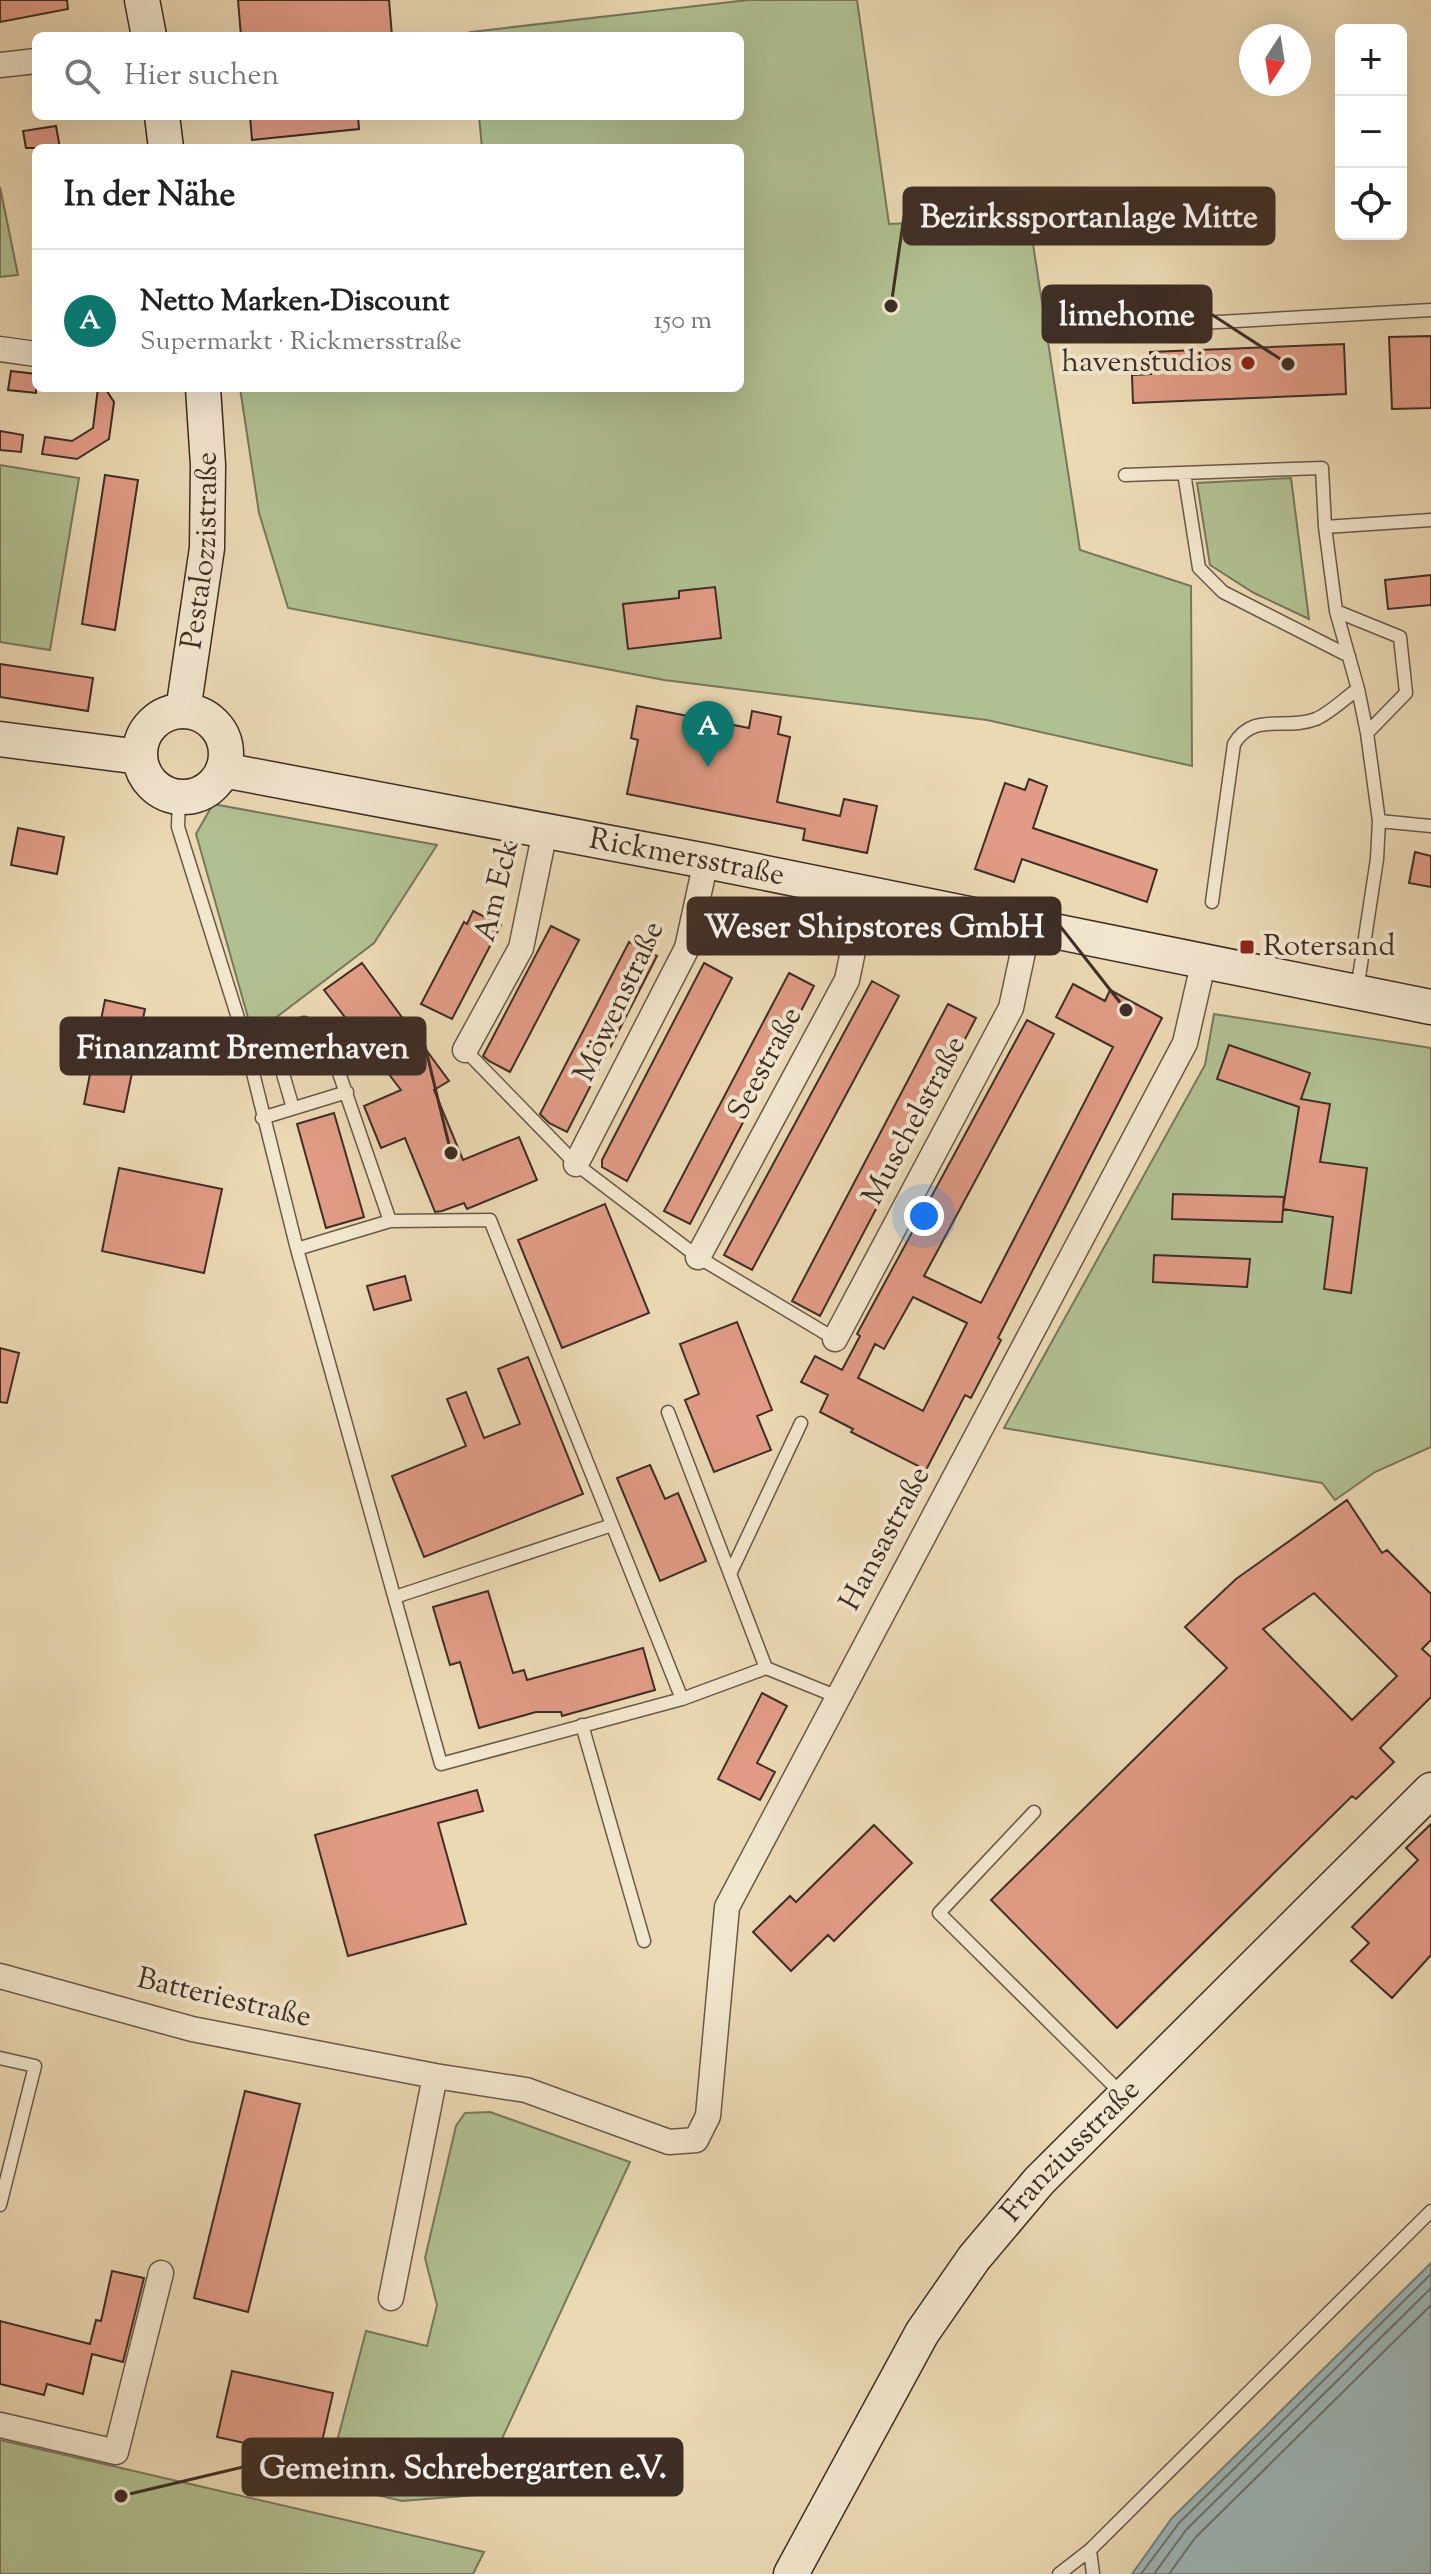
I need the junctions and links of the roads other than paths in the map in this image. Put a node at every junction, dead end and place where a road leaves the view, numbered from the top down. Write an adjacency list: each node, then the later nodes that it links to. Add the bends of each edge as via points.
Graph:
1 (142, 0): 2 (main road)
2 (148, 32)
3 (32, 61): 4 (street)
4 (0, 65)
5 (162, 120): 6 (main road)
6 (166, 144)
7 (1431, 310): 8 (lane)
8 (1147, 326)
9 (0, 349): 10 (street)
10 (32, 353)
11 (203, 392): 19 (main road, Pestalozzistraße, via 207,548)
12 (1184, 473): 13 (lane); 15 (lane, via 1322,468); 17 (lane, via 1199,568 1223,592)
13 (1125, 475)
14 (1431, 520): 15 (lane)
15 (1325, 527): 16 (lane)
16 (1336, 611): 17 (lane); 20 (lane, via 1400,637 1406,693)
17 (1349, 656): 18 (lane)
18 (1358, 689): 20 (lane); 30 (lane, via 1316,719 1254,725 1242,731 1234,744)
19 (183, 711): 22 (main road, via 152,724); 23 (main road, via 204,716 219,730 226,750)
20 (1367, 733): 25 (lane)
21 (0, 739): 22 (main road)
22 (140, 757): 24 (main road, via 153,784)
23 (223, 770): 24 (main road, via 208,789); 27 (main road, Rickmersstraße)
24 (179, 797): 36 (lane, via 178,827)
25 (1379, 821): 26 (lane); 33 (lane)
26 (1431, 826)
27 (545, 831): 28 (main road, Rickmersstraße); 37 (street, Am Eck, via 521,948)
28 (706, 861): 29 (main road, Rickmersstraße); 41 (street, Möwenstraße, via 687,948)
29 (865, 893): 31 (main road, Rickmersstraße); 44 (street, Seestraße, via 847,980)
30 (1212, 902)
31 (1029, 924): 32 (main road, Rickmersstraße); 45 (street, Muschelstraße, via 1011,1008)
32 (1204, 960): 33 (main road, Rickmersstraße); 52 (street, Hansastraße, via 1185,1043)
33 (1356, 993): 34 (main road, Rickmersstraße)
34 (1431, 1007)
35 (304, 1023): 38 (lane)
36 (244, 1037): 39 (lane, via 276,1050); 40 (lane)
37 (465, 1050): 41 (lane)
38 (347, 1092): 39 (lane); 42 (lane)
39 (293, 1108): 40 (lane)
40 (262, 1118): 43 (lane)
41 (576, 1164): 44 (lane)
42 (390, 1221): 43 (lane); 48 (lane, via 490,1220)
43 (297, 1249): 50 (lane)
44 (698, 1257): 45 (lane)
45 (835, 1339)
46 (668, 1412): 49 (lane)
47 (801, 1423): 49 (lane)
48 (612, 1525): 50 (lane); 53 (lane)
49 (730, 1574): 51 (lane)
50 (395, 1597): 54 (lane, via 441,1764)
51 (766, 1668): 52 (lane); 53 (lane)
52 (838, 1697): 62 (street, Hansastraße, via 727,1907 708,2116 696,2140)
53 (682, 1699): 54 (lane)
54 (582, 1725): 57 (lane)
55 (1431, 1790): 61 (main road, Franziusstraße, via 1296,1936)
56 (1034, 1812): 61 (lane, via 939,1913)
57 (644, 1941)
58 (0, 1976): 60 (street, Batteriestraße, via 192,2029)
59 (0, 2058): 63 (lane, via 35,2066)
60 (435, 2076): 62 (street, Batteriestraße, via 526,2090); 66 (street)
61 (1124, 2096): 69 (main road, Franziusstraße, via 1012,2211 944,2300)
62 (669, 2142)
63 (0, 2205)
64 (1431, 2211): 68 (lane)
65 (161, 2273): 67 (street, via 116,2452)
66 (391, 2298)
67 (0, 2425)
68 (1090, 2550): 70 (lane); 71 (lane)
69 (791, 2574)
70 (1059, 2574)
71 (1093, 2574)

